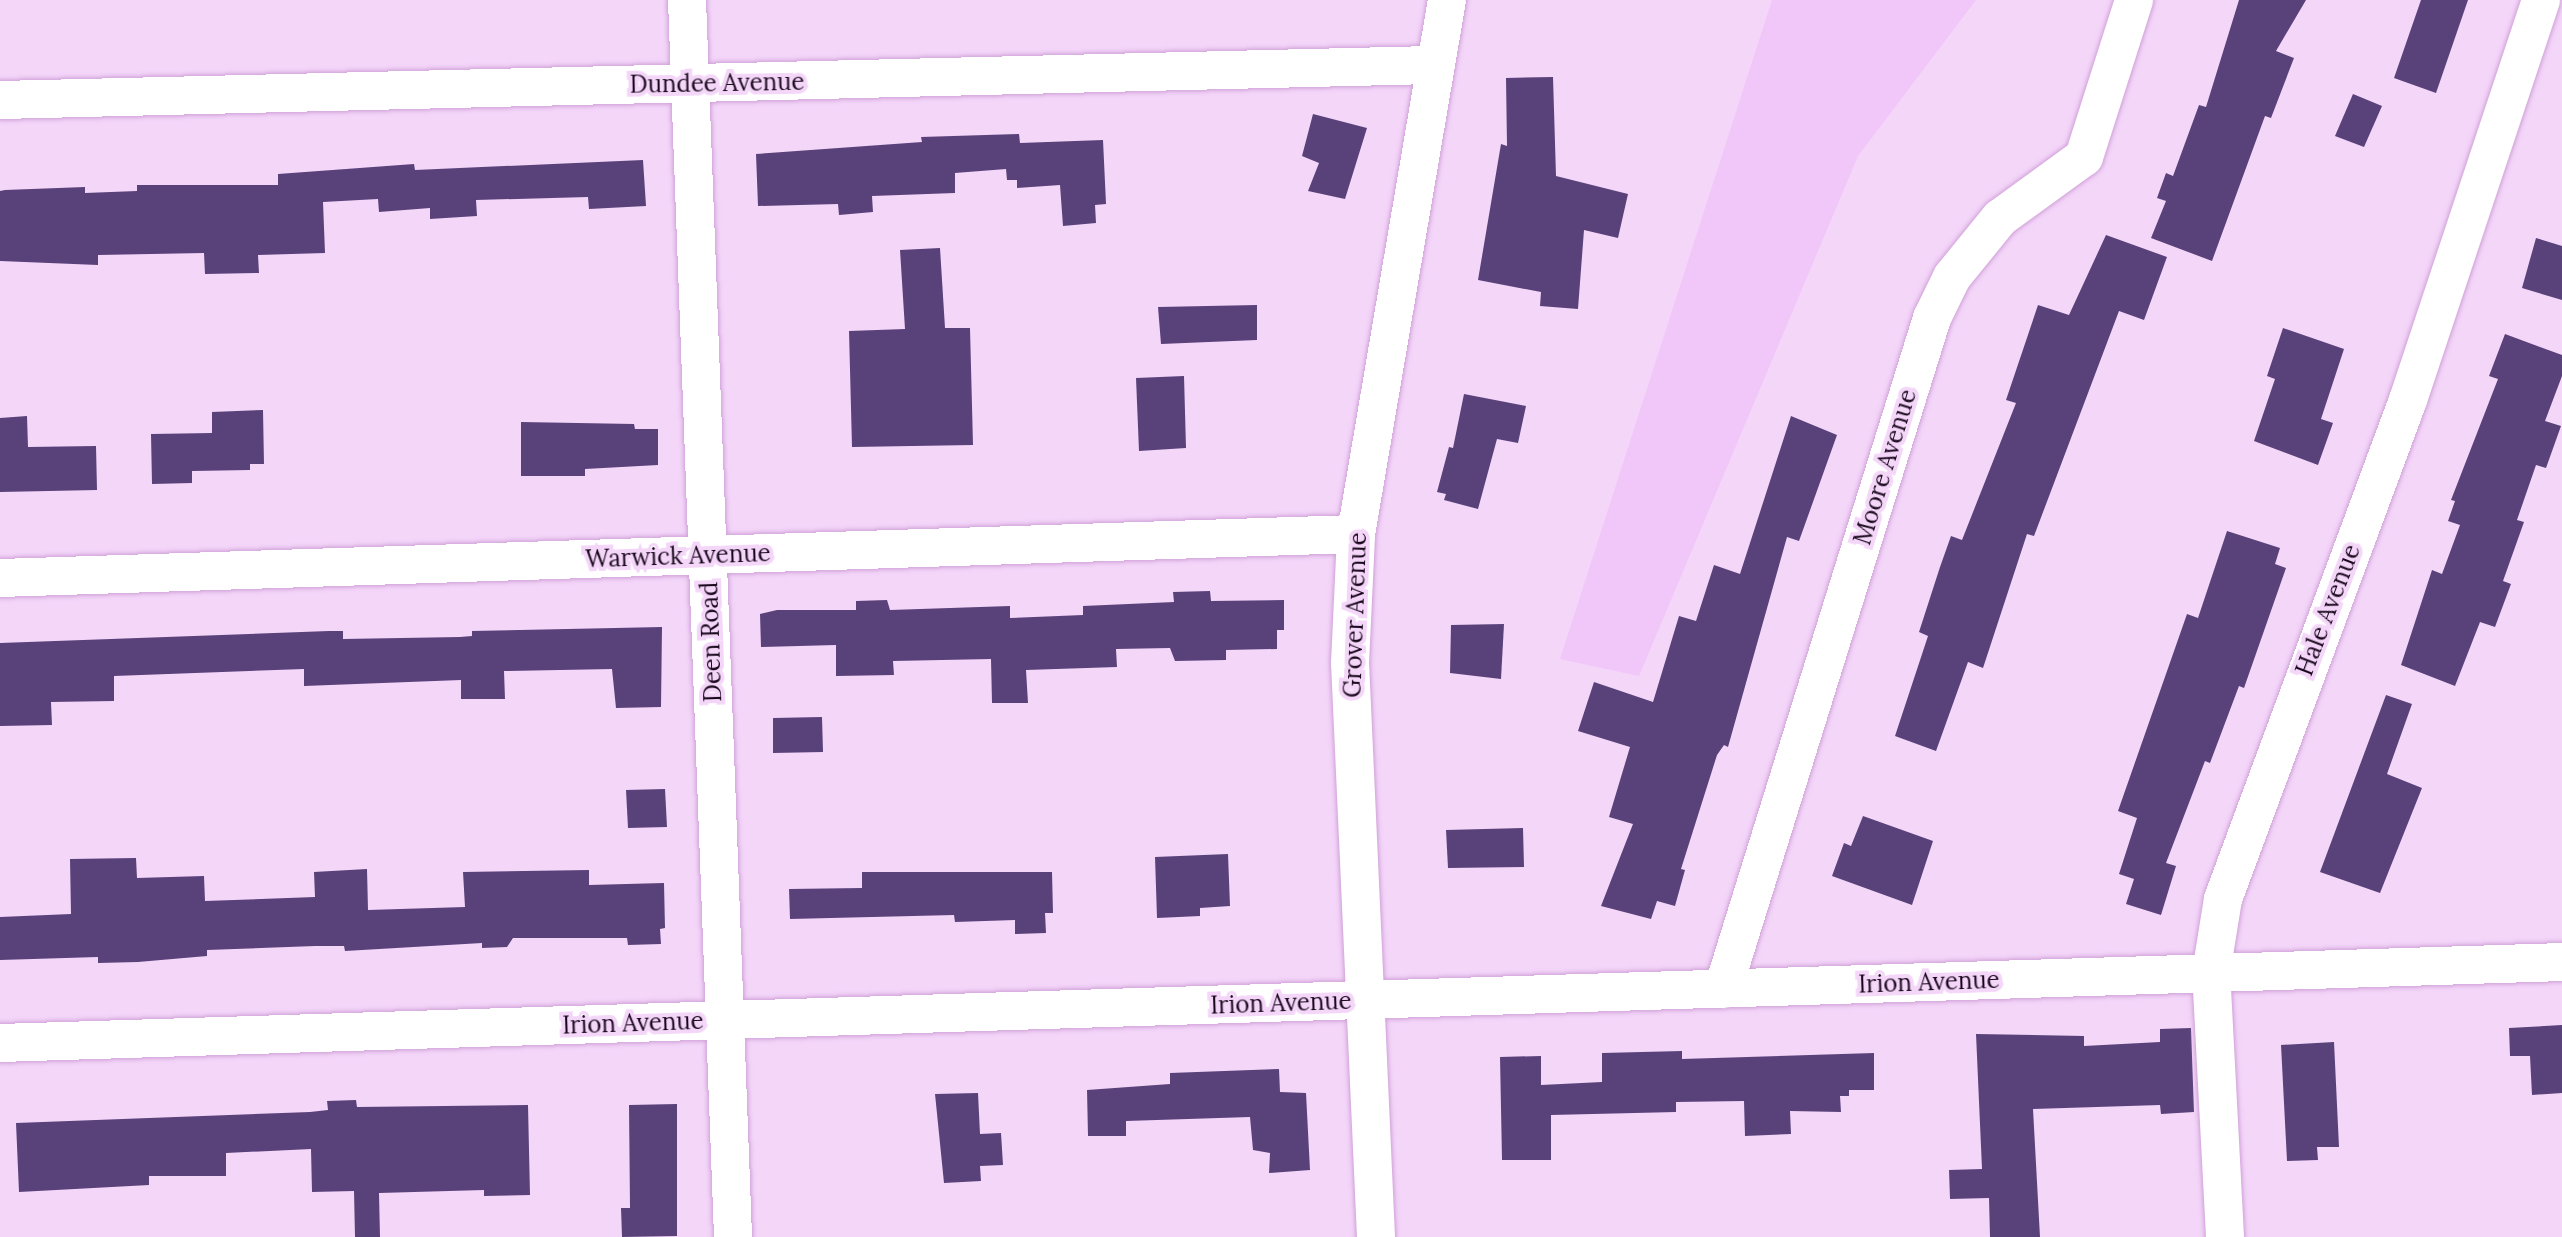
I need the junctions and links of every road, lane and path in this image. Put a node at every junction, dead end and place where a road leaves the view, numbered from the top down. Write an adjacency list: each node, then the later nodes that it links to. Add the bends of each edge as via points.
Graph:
1 (687, 0): 6 (street, Deen Road)
2 (1447, 0): 5 (street, Grover Avenue)
3 (2134, 0): 13 (street, Moore Avenue, via 2084,157 2000,218 1952,277 1932,318)
4 (2541, 0): 12 (street, Hale Avenue, via 2408,400 2247,827 2223,899)
5 (1434, 65): 6 (street, Dundee Avenue); 8 (street, Grover Avenue)
6 (690, 83): 7 (street, Dundee Avenue); 9 (street, Deen Road)
7 (0, 100)
8 (1356, 534): 9 (street, Warwick Avenue); 14 (street, Grover Avenue, via 1350,663)
9 (708, 555): 10 (street, Warwick Avenue); 15 (street, Deen Road)
10 (0, 578)
11 (2562, 962): 12 (street, Irion Avenue)
12 (2211, 973): 13 (street, Irion Avenue); 19 (street, Hale Avenue)
13 (1723, 989): 14 (street, Irion Avenue)
14 (1365, 1000): 15 (street, Irion Avenue); 18 (street, Grover Avenue)
15 (725, 1020): 16 (street, Irion Avenue); 17 (street, Deen Road)
16 (0, 1043)
17 (733, 1237)
18 (1376, 1237)
19 (2225, 1237)

